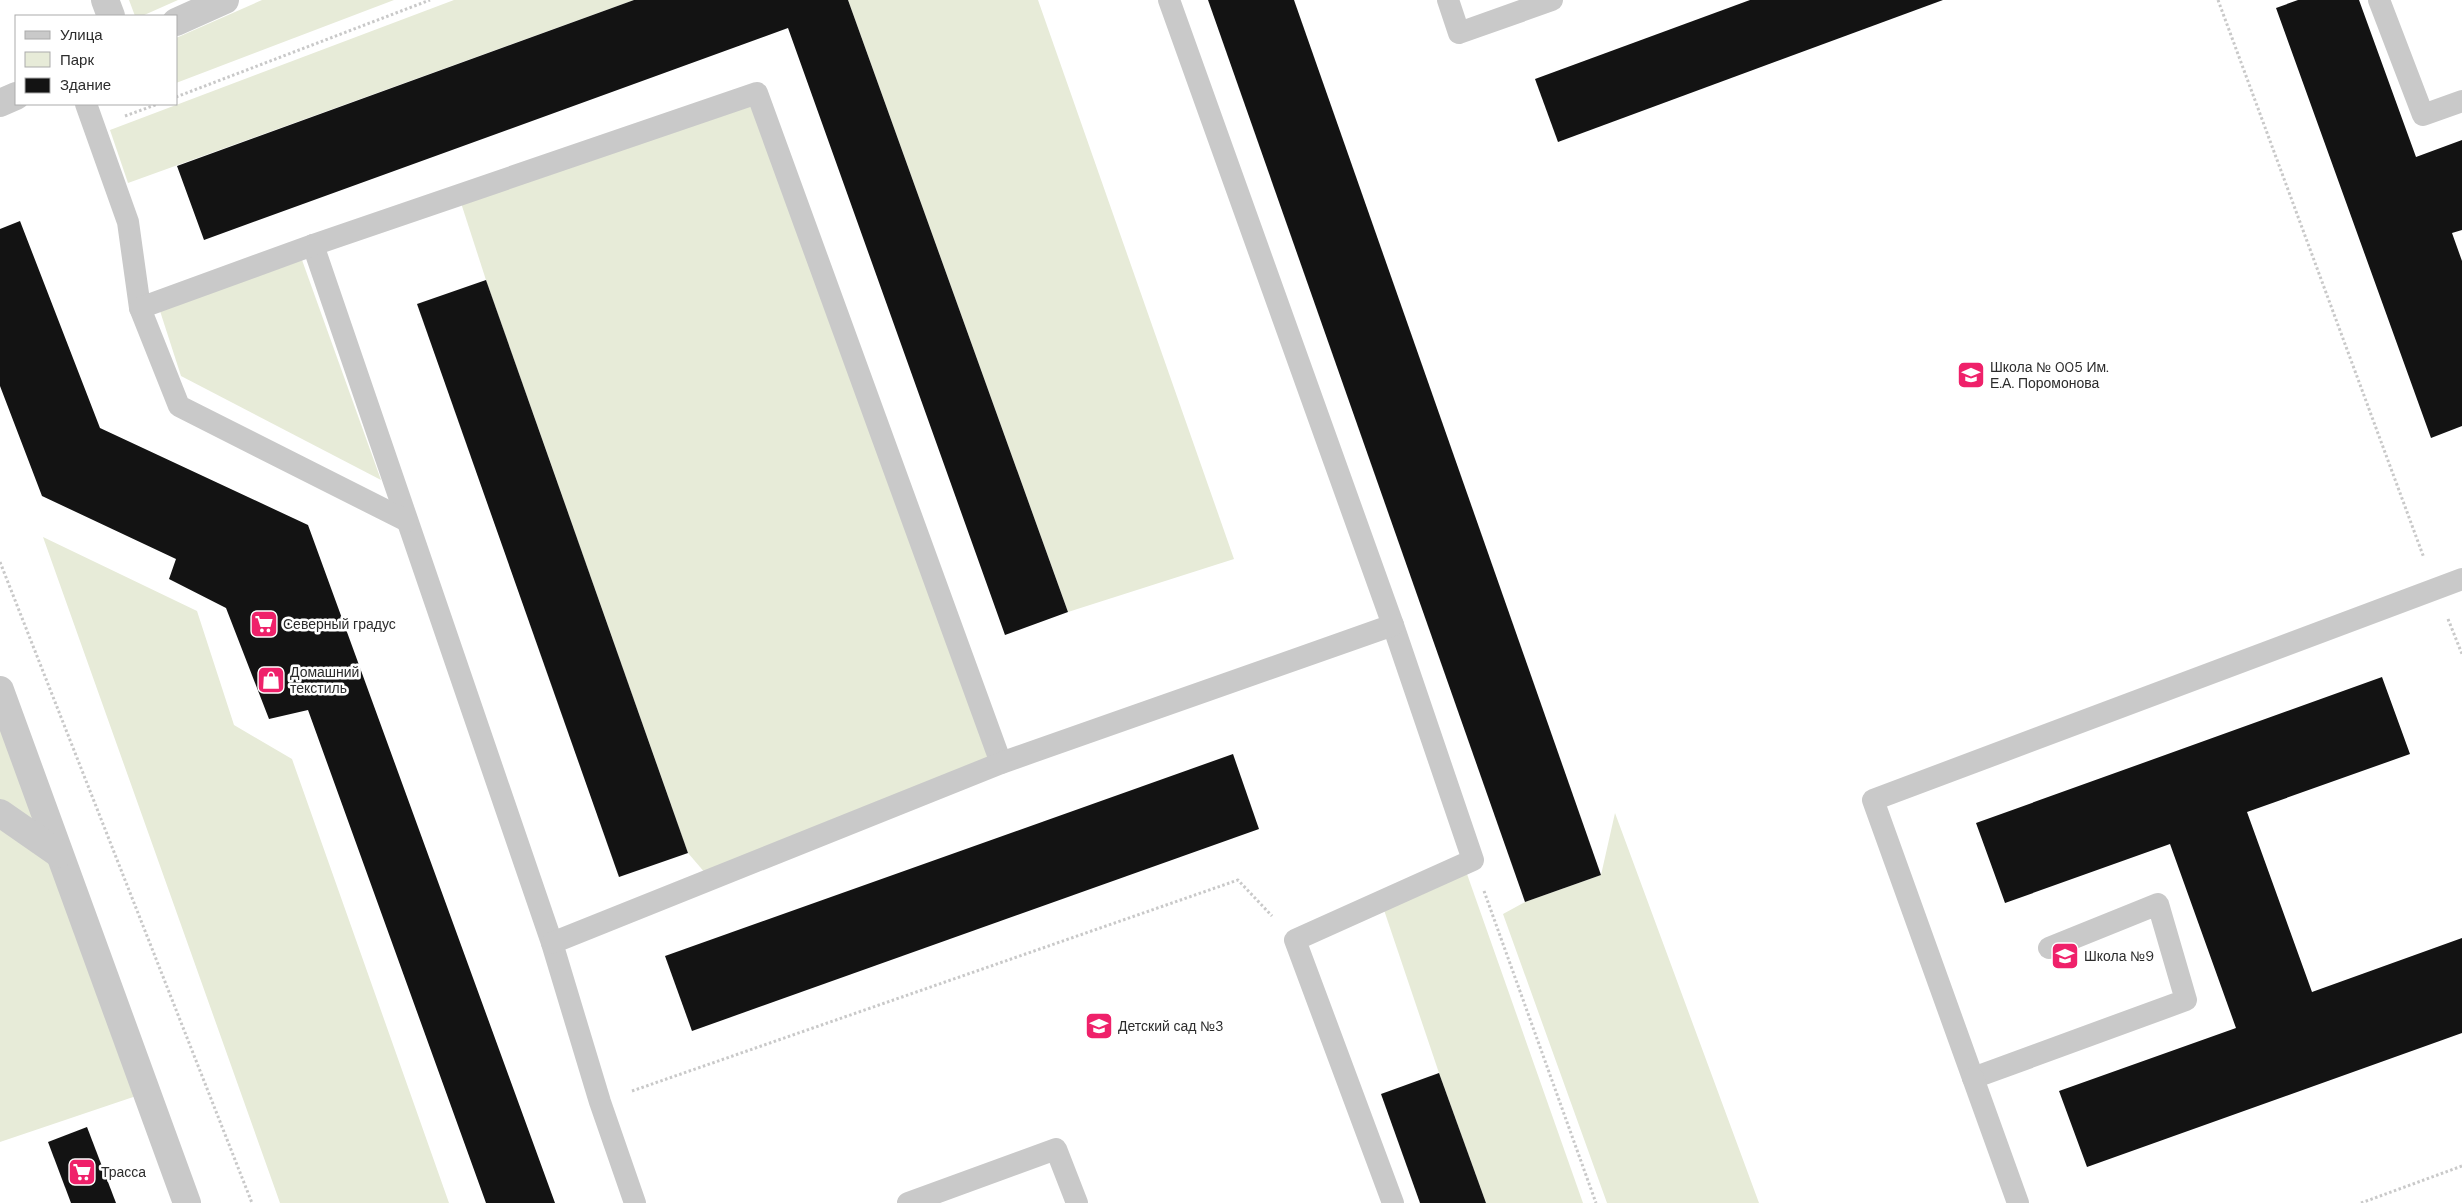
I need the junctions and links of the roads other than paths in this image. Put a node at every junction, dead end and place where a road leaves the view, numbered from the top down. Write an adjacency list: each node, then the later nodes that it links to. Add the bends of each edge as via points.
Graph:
1 (105, 0): 7 (street)
2 (224, 0): 8 (street)
3 (1169, 0): 17 (lane)
4 (1448, 0): 5 (lane, via 1459,33)
5 (1552, 0)
6 (2379, 0): 10 (lane, via 2423,115)
7 (111, 15)
8 (178, 21)
9 (15, 96): 11 (street)
10 (2462, 101)
11 (0, 103)
12 (86, 105): 14 (lane, via 128,222)
13 (313, 245): 14 (lane); 15 (lane); 19 (lane, via 757,93)
14 (140, 308): 15 (lane, via 179,406)
15 (407, 521): 22 (lane)
16 (2462, 579): 24 (lane, via 1873,800)
17 (1392, 625): 19 (lane); 29 (lane, via 1473,860 1295,940)
18 (0, 690): 21 (street)
19 (1001, 763): 22 (lane)
20 (0, 813): 21 (street)
21 (59, 854): 25 (street)
22 (552, 943): 26 (lane, via 600,1102)
23 (2048, 948): 24 (lane, via 2158,904 2186,1000)
24 (1973, 1078): 30 (lane)
25 (187, 1203)
26 (635, 1203)
27 (908, 1203): 28 (lane, via 1056,1149)
28 (1077, 1203)
29 (1393, 1203)
30 (2018, 1203)

